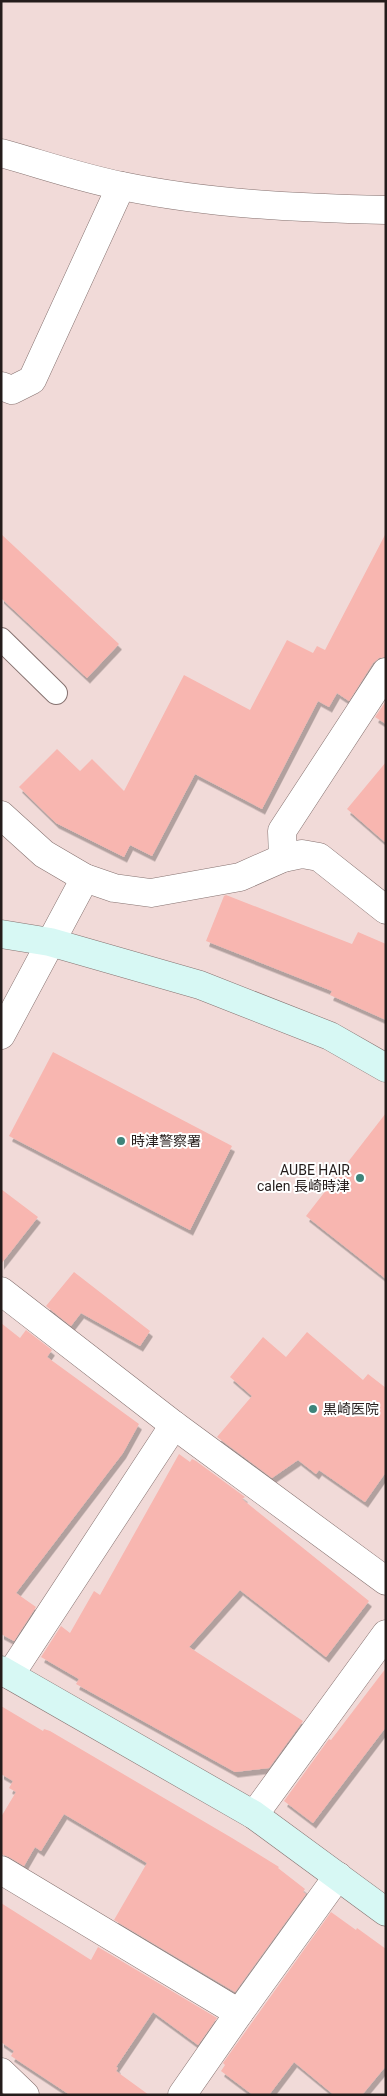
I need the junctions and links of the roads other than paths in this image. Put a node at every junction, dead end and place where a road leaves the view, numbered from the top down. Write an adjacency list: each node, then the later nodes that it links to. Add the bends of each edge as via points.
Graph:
1 (1, 153): 2 (street)
2 (121, 186): 3 (street, via 285,207); 4 (street, via 32,380 12,390)
3 (386, 210)
4 (1, 386)
5 (1, 639): 7 (lane)
6 (386, 672): 9 (street, via 282,831)
7 (56, 693)
8 (1, 815): 10 (street, via 44,854)
9 (283, 858): 10 (street, via 240,877 151,893 114,888); 11 (street, via 302,854 319,858)
10 (85, 878): 13 (street)
11 (386, 910)
12 (1, 934): 13 (street)
13 (50, 942): 14 (street); 15 (street, via 200,985 330,1036)
14 (1, 1034)
15 (386, 1068)
16 (1, 1291): 17 (street)
17 (174, 1425): 18 (street); 20 (street)
18 (386, 1581)
19 (386, 1634): 21 (street)
20 (6, 1673): 21 (street)
21 (254, 1816): 23 (street)
22 (1, 1870): 25 (street)
23 (338, 1876): 24 (street); 25 (street)
24 (386, 1912)
25 (239, 2013): 28 (street)
26 (1, 2072): 27 (street)
27 (25, 2095)
28 (182, 2095)

